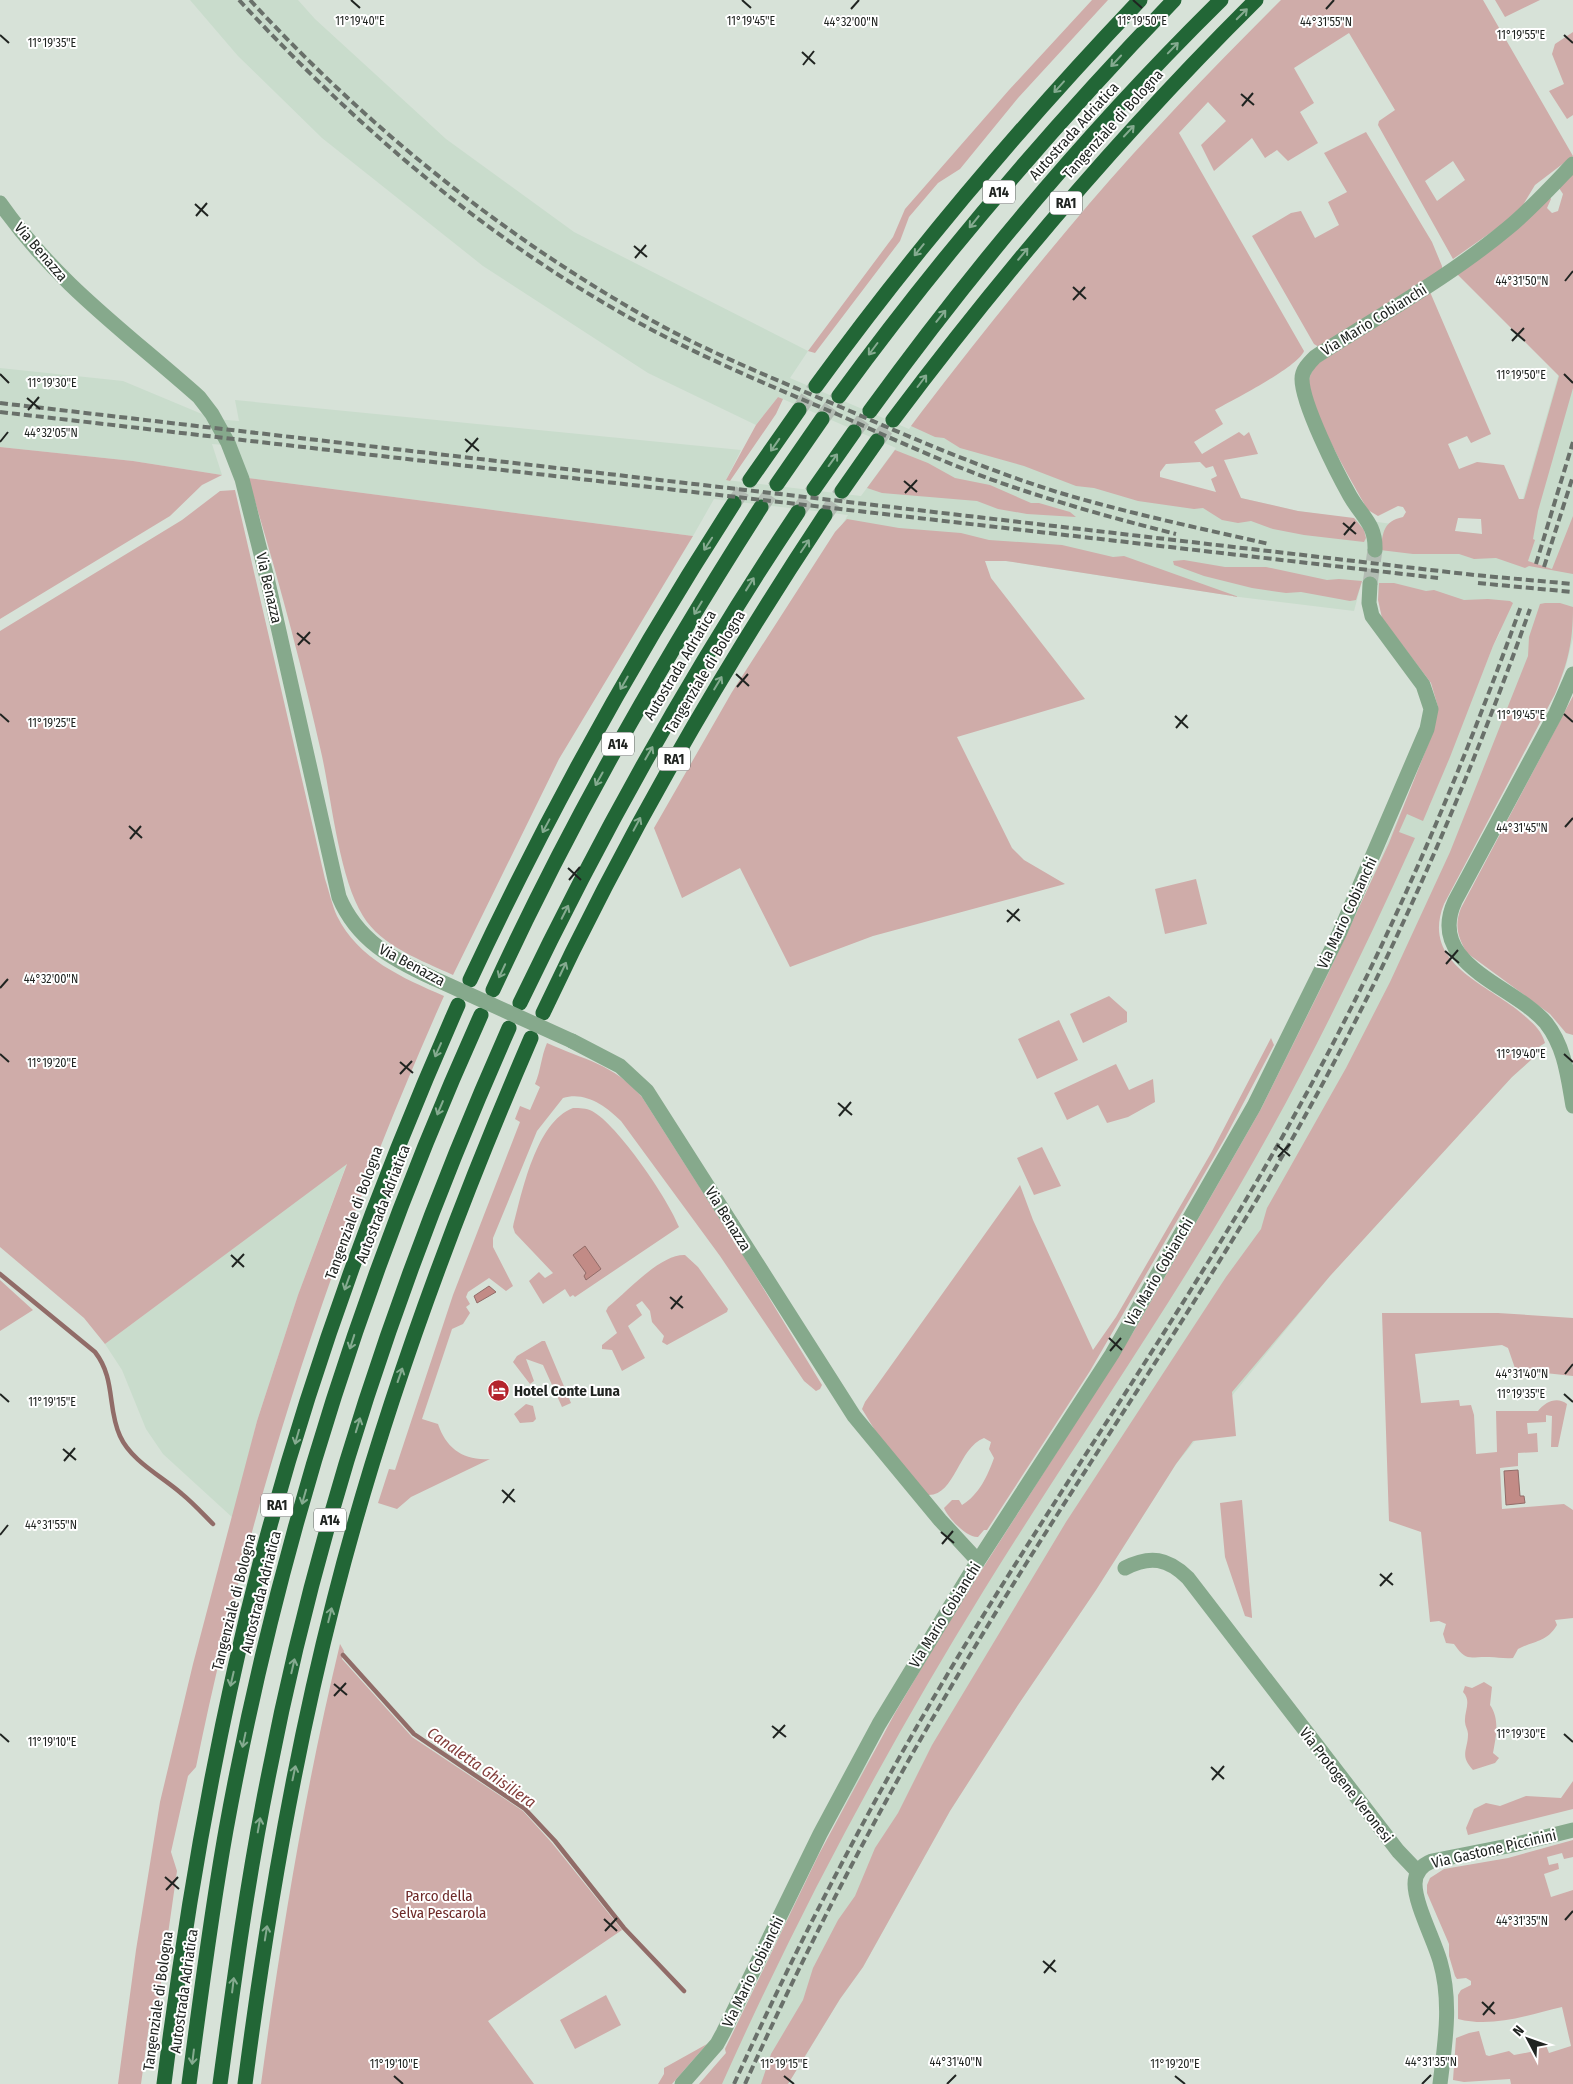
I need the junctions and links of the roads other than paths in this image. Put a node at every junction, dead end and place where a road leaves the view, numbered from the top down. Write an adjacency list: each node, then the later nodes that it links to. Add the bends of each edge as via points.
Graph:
1 (1140, 0): 7 (highway, one-way to 7, via 964,195 892,283)
2 (1174, 0): 8 (highway, Autostrada Adriatica / A14, one-way to 8, via 993,199 913,297)
3 (1220, 0): 10 (highway, Autostrada Adriatica / A14, one-way to 3, via 1019,219 1100,126)
4 (1256, 0): 12 (highway, Tangenziale di Bologna / RA1, one-way to 4, via 987,298 1125,135)
5 (1573, 164): 23 (street, Via Mario Cobianchi, via 1508,228 1469,258 1315,357 1304,370 1303,388 1322,440 1349,494 1373,530)
6 (0, 203): 35 (street, Via Benazza, bridge, via 39,255 79,294 200,397 228,443 242,479 267,578 339,897 353,923 373,944 398,962 572,1041 620,1066 647,1091 854,1416)
7 (816, 386)
8 (839, 396)
9 (799, 410): 15 (highway, one-way to 15)
10 (870, 411)
11 (822, 419): 16 (highway)
12 (892, 420)
13 (854, 432): 17 (highway, one-way to 13)
14 (877, 441): 18 (highway)
15 (750, 480)
16 (777, 484)
17 (814, 489)
18 (842, 491)
19 (734, 503): 26 (highway, one-way to 26, via 670,605 575,771)
20 (761, 508): 27 (highway, Autostrada Adriatica / A14, one-way to 27, via 644,698 553,866)
21 (798, 512): 28 (highway, Autostrada Adriatica / A14, one-way to 21, via 622,800 718,635)
22 (826, 515): 30 (highway, Tangenziale di Bologna / RA1, one-way to 22, via 602,890 699,714)
23 (1375, 550)
24 (1370, 584): 35 (street, Via Mario Cobianchi, via 1372,616 1418,676 1428,696 1431,714 1424,738 1339,934 1254,1106 1112,1354)
25 (1573, 674): 34 (street, via 1556,713 1455,901 1448,926 1460,957 1530,1008 1551,1030 1566,1066)
26 (470, 980)
27 (493, 990)
28 (520, 1003)
29 (458, 1006): 39 (highway, Tangenziale di Bologna / RA1, one-way to 39, via 404,1132 342,1298 309,1396 261,1560 202,1827)
30 (543, 1013)
31 (480, 1015): 40 (highway, Autostrada Adriatica / A14, one-way to 40, via 389,1235 303,1499 267,1638 234,1788 213,1905)
32 (509, 1028): 41 (highway, A14, one-way to 32, via 236,1964 269,1772 322,1548 400,1296)
33 (531, 1038): 42 (highway, one-way to 33, via 281,1839 307,1714 347,1552 389,1408 442,1255)
34 (1573, 1106)
35 (978, 1561): 43 (street, Via Mario Cobianchi, via 925,1645 856,1766 717,2044)
36 (1126, 1568): 38 (street, Via Protogene Veronesi, via 1149,1559 1179,1568 1398,1851)
37 (1573, 1830): 38 (street, Via Gastone Piccinini, via 1432,1862)
38 (1418, 1872): 44 (street, via 1416,1894 1435,1942 1446,1990 1447,2021)
39 (164, 2084)
40 (189, 2084)
41 (220, 2084)
42 (245, 2084)
43 (682, 2084)
44 (1440, 2084)

